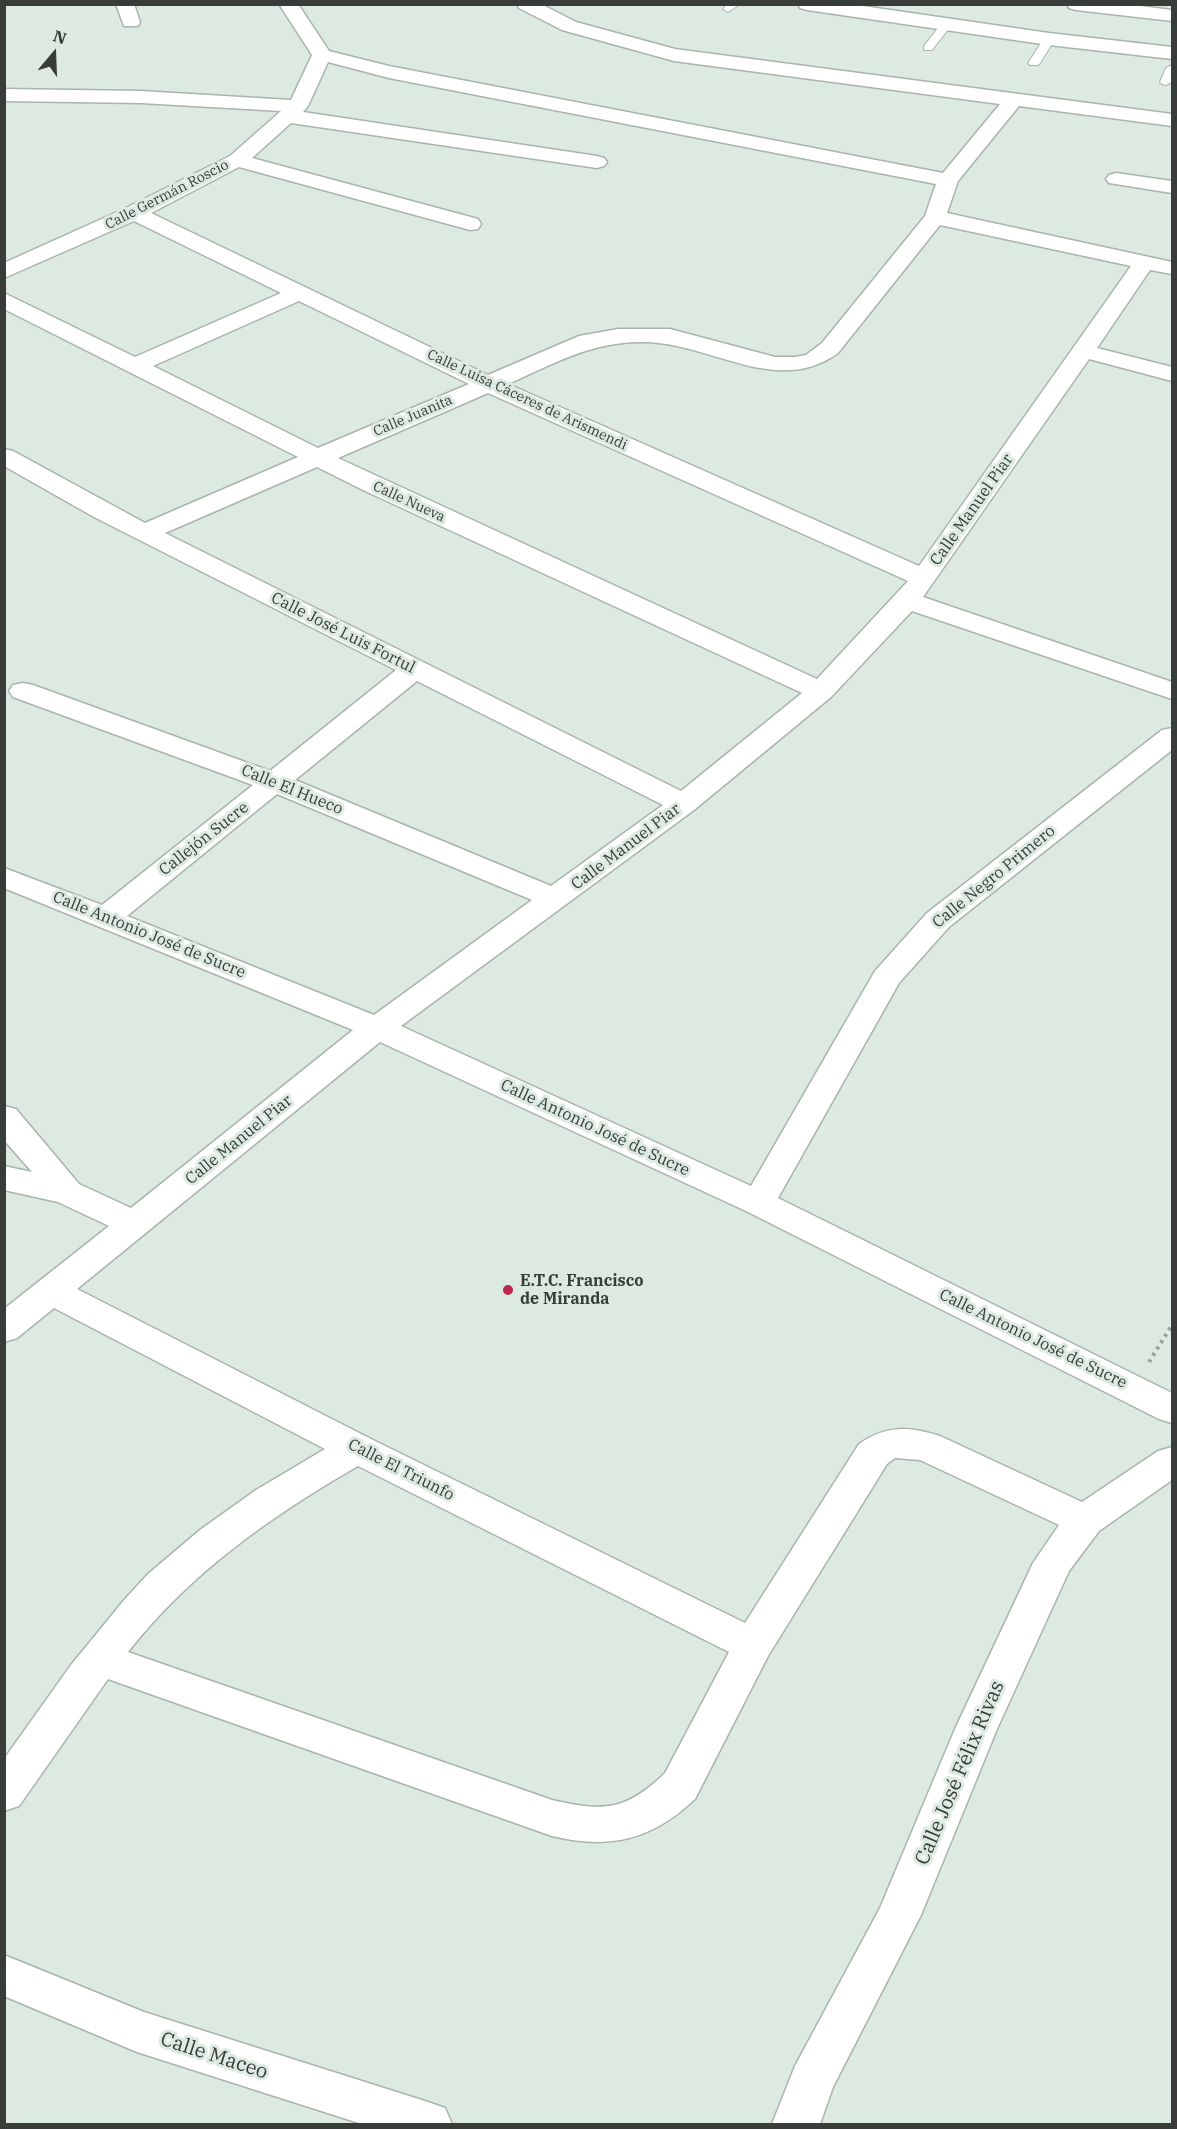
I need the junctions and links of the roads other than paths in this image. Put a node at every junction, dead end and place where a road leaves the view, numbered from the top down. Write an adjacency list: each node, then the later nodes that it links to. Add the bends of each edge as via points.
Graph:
1 (288, 4): 11 (street)
2 (526, 4): 16 (street, via 569,26 674,55)
3 (807, 4): 7 (street)
4 (1076, 4): 5 (street)
5 (1138, 8): 6 (street)
6 (1170, 12)
7 (946, 25): 8 (street); 9 (lane)
8 (1049, 39): 10 (street); 12 (lane)
9 (928, 48)
10 (1173, 53)
11 (322, 55): 17 (street, Calle Germán Roscio); 22 (street, via 389,72)
12 (1034, 63)
13 (1173, 68): 14 (lane)
14 (1166, 82)
15 (4, 95): 17 (street, via 141,97)
16 (1014, 100): 18 (street); 22 (street)
17 (292, 111): 19 (street, Calle Germán Roscio); 20 (street)
18 (1173, 120)
19 (237, 160): 24 (street, Calle Germán Roscio); 26 (street)
20 (597, 162)
21 (1116, 179): 23 (street)
22 (948, 180): 25 (street, Calle Juanita)
23 (1173, 187)
24 (134, 213): 28 (street, Calle Germán Roscio); 32 (street, Calle Luisa Cáceres de Arismendi)
25 (935, 217): 29 (street); 37 (street, Calle Juanita, via 825,353 816,358 794,363 760,362 677,338 619,335 587,341)
26 (470, 224)
27 (4, 248): 28 (street)
28 (27, 263): 31 (street, Calle Germán Roscio)
29 (1144, 263): 30 (street); 34 (street, Calle Manuel Piar)
30 (1173, 268)
31 (4, 271)
32 (299, 293): 35 (street); 37 (street, Calle Luisa Cáceres de Arismendi)
33 (4, 300): 35 (street, Calle Nueva)
34 (1083, 351): 36 (street); 41 (street, Calle Manuel Piar)
35 (135, 365): 39 (street, Calle Nueva)
36 (1173, 374)
37 (488, 384): 39 (street, Calle Juanita); 41 (street, Calle Luisa Cáceres de Arismendi)
38 (4, 456): 40 (street, Calle José Luis Fortul)
39 (317, 457): 40 (street, Calle Juanita); 44 (street, Calle Nueva)
40 (144, 533): 42 (street, Calle José Luis Fortul)
41 (916, 589): 44 (street, Calle Manuel Piar); 45 (street, Calle Luisa Cáceres de Arismendi)
42 (415, 669): 47 (street, Callejón Sucre); 48 (street, Calle José Luis Fortul)
43 (23, 691): 47 (street, Calle El Hueco)
44 (821, 691): 48 (street, Calle Manuel Piar)
45 (1173, 691)
46 (1173, 736): 56 (street, Calle Negro Primero, via 938,920 886,978)
47 (276, 783): 50 (street, Calle El Hueco); 51 (street, Callejón Sucre)
48 (684, 804): 50 (street, Calle Manuel Piar)
49 (4, 877): 51 (street, Calle Antonio José de Sucre)
50 (556, 899): 52 (street, Calle Manuel Piar)
51 (105, 918): 52 (street, Calle Antonio José de Sucre)
52 (377, 1028): 56 (street, Calle Antonio José de Sucre); 57 (street, Calle Manuel Piar)
53 (4, 1117): 55 (street)
54 (4, 1178): 55 (street)
55 (67, 1192): 57 (street)
56 (758, 1203): 60 (street, Calle Antonio José de Sucre)
57 (136, 1224): 58 (street, Calle Manuel Piar)
58 (51, 1291): 59 (street, Calle Manuel Piar); 61 (street, Calle El Triunfo)
59 (7, 1323)
60 (1173, 1408)
61 (357, 1449): 64 (street, Calle El Triunfo); 65 (street, via 267,1502 210,1545 140,1610)
62 (1173, 1461): 63 (street, Calle José Félix Rivas)
63 (1085, 1520): 64 (street, via 926,1446 888,1443 873,1454); 69 (street, Calle José Félix Rivas, via 1053,1563 976,1729 899,1915 812,2081)
64 (753, 1645): 65 (street, via 680,1786 664,1803 643,1816 598,1826 552,1818)
65 (100, 1659): 66 (street)
66 (4, 1794)
67 (4, 1975): 68 (street, Calle Maceo, via 137,2031)
68 (428, 2124)
69 (796, 2124)

